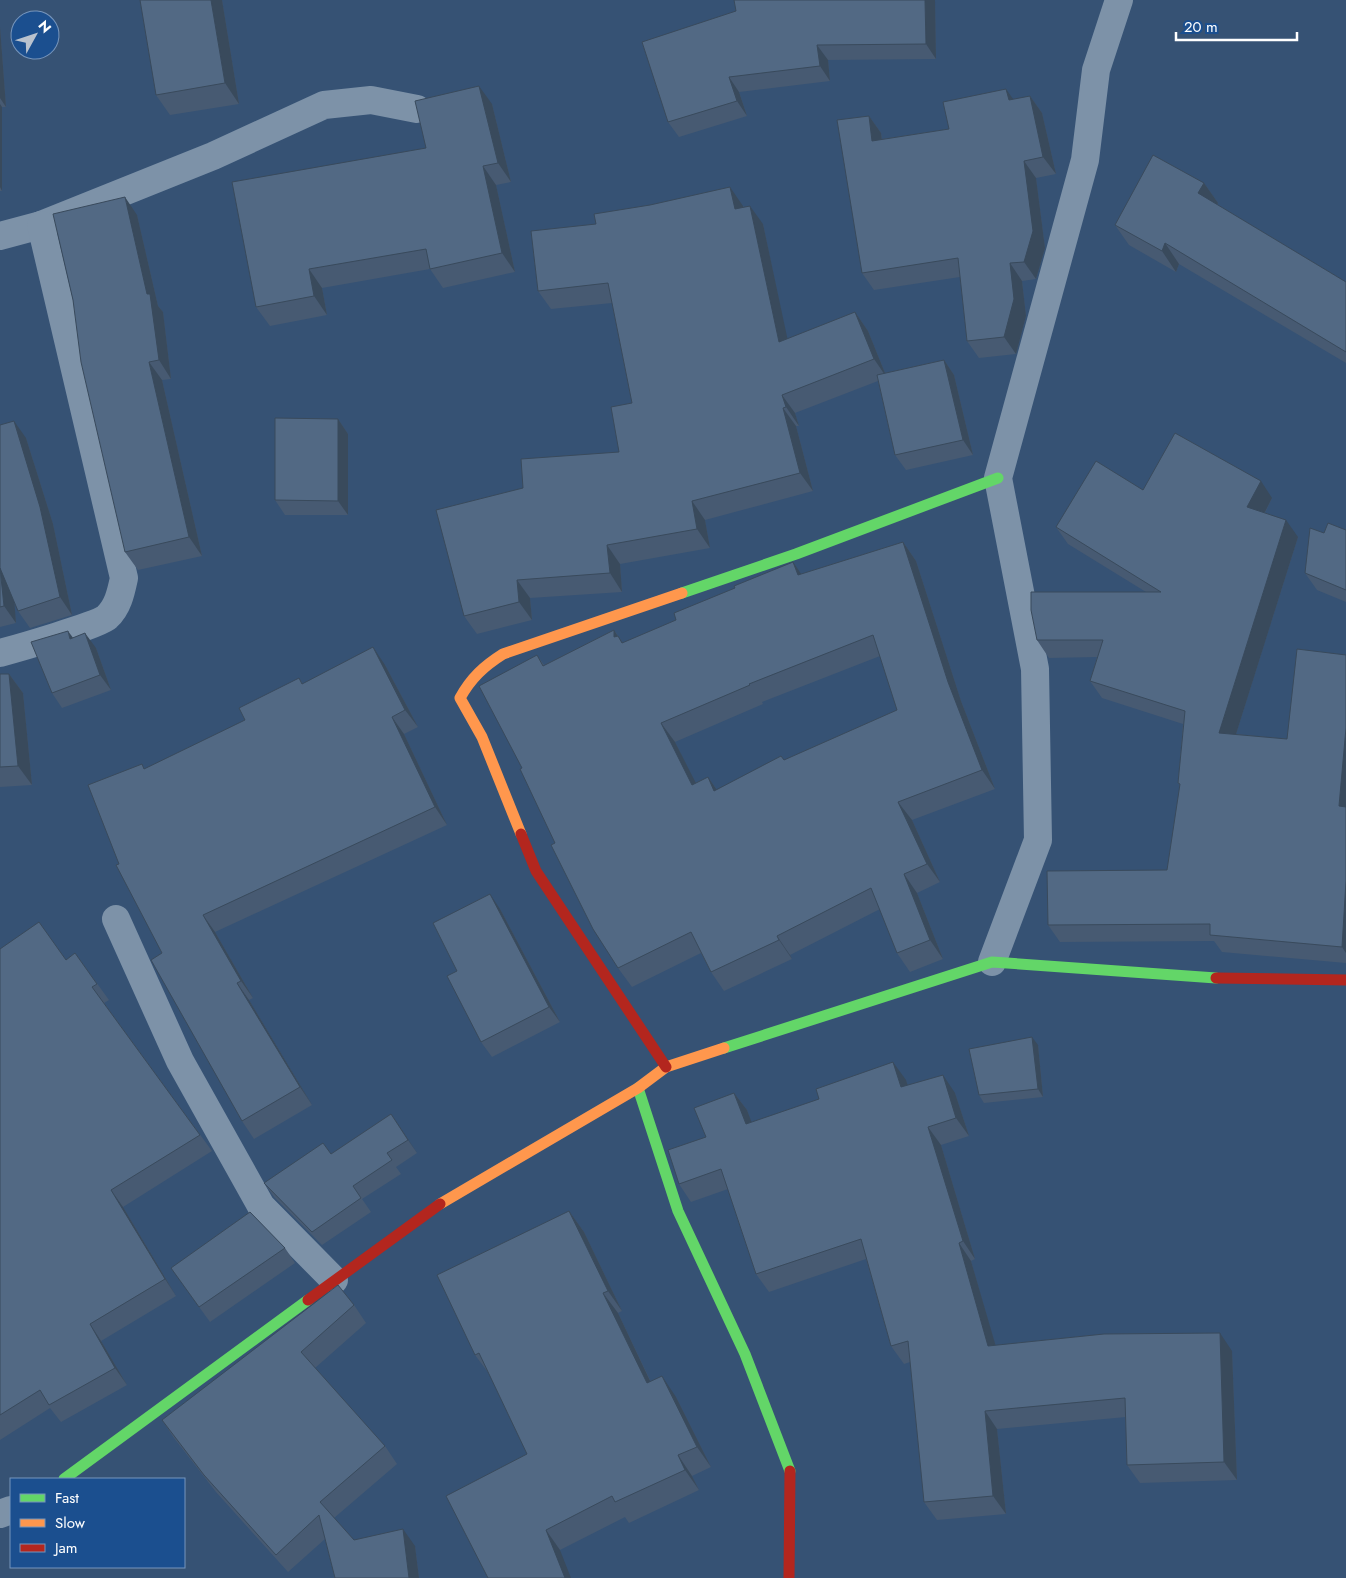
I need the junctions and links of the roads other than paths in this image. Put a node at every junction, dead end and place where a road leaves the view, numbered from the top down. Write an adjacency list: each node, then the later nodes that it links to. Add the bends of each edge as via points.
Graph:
1 (1119, 0): 5 (street, via 1096,70 1085,160)
2 (417, 108): 3 (street, via 371,100 324,105 212,156)
3 (41, 225): 4 (street); 6 (street, via 124,578 120,599 106,618 18,649)
4 (0, 236)
5 (998, 478): 8 (street, via 1035,669 1038,840); 10 (street, via 796,554 503,654 481,668 469,681 460,698 482,738 536,871)
6 (0, 652)
7 (116, 919): 12 (street, via 180,1061 261,1206)
8 (992, 962): 9 (street, via 1224,979); 10 (street)
9 (1346, 980)
10 (666, 1067): 11 (street)
11 (638, 1088): 12 (street, via 427,1212); 14 (street, via 678,1211 745,1354 791,1474)
12 (334, 1280): 13 (street)
13 (65, 1478)
14 (789, 1578)

